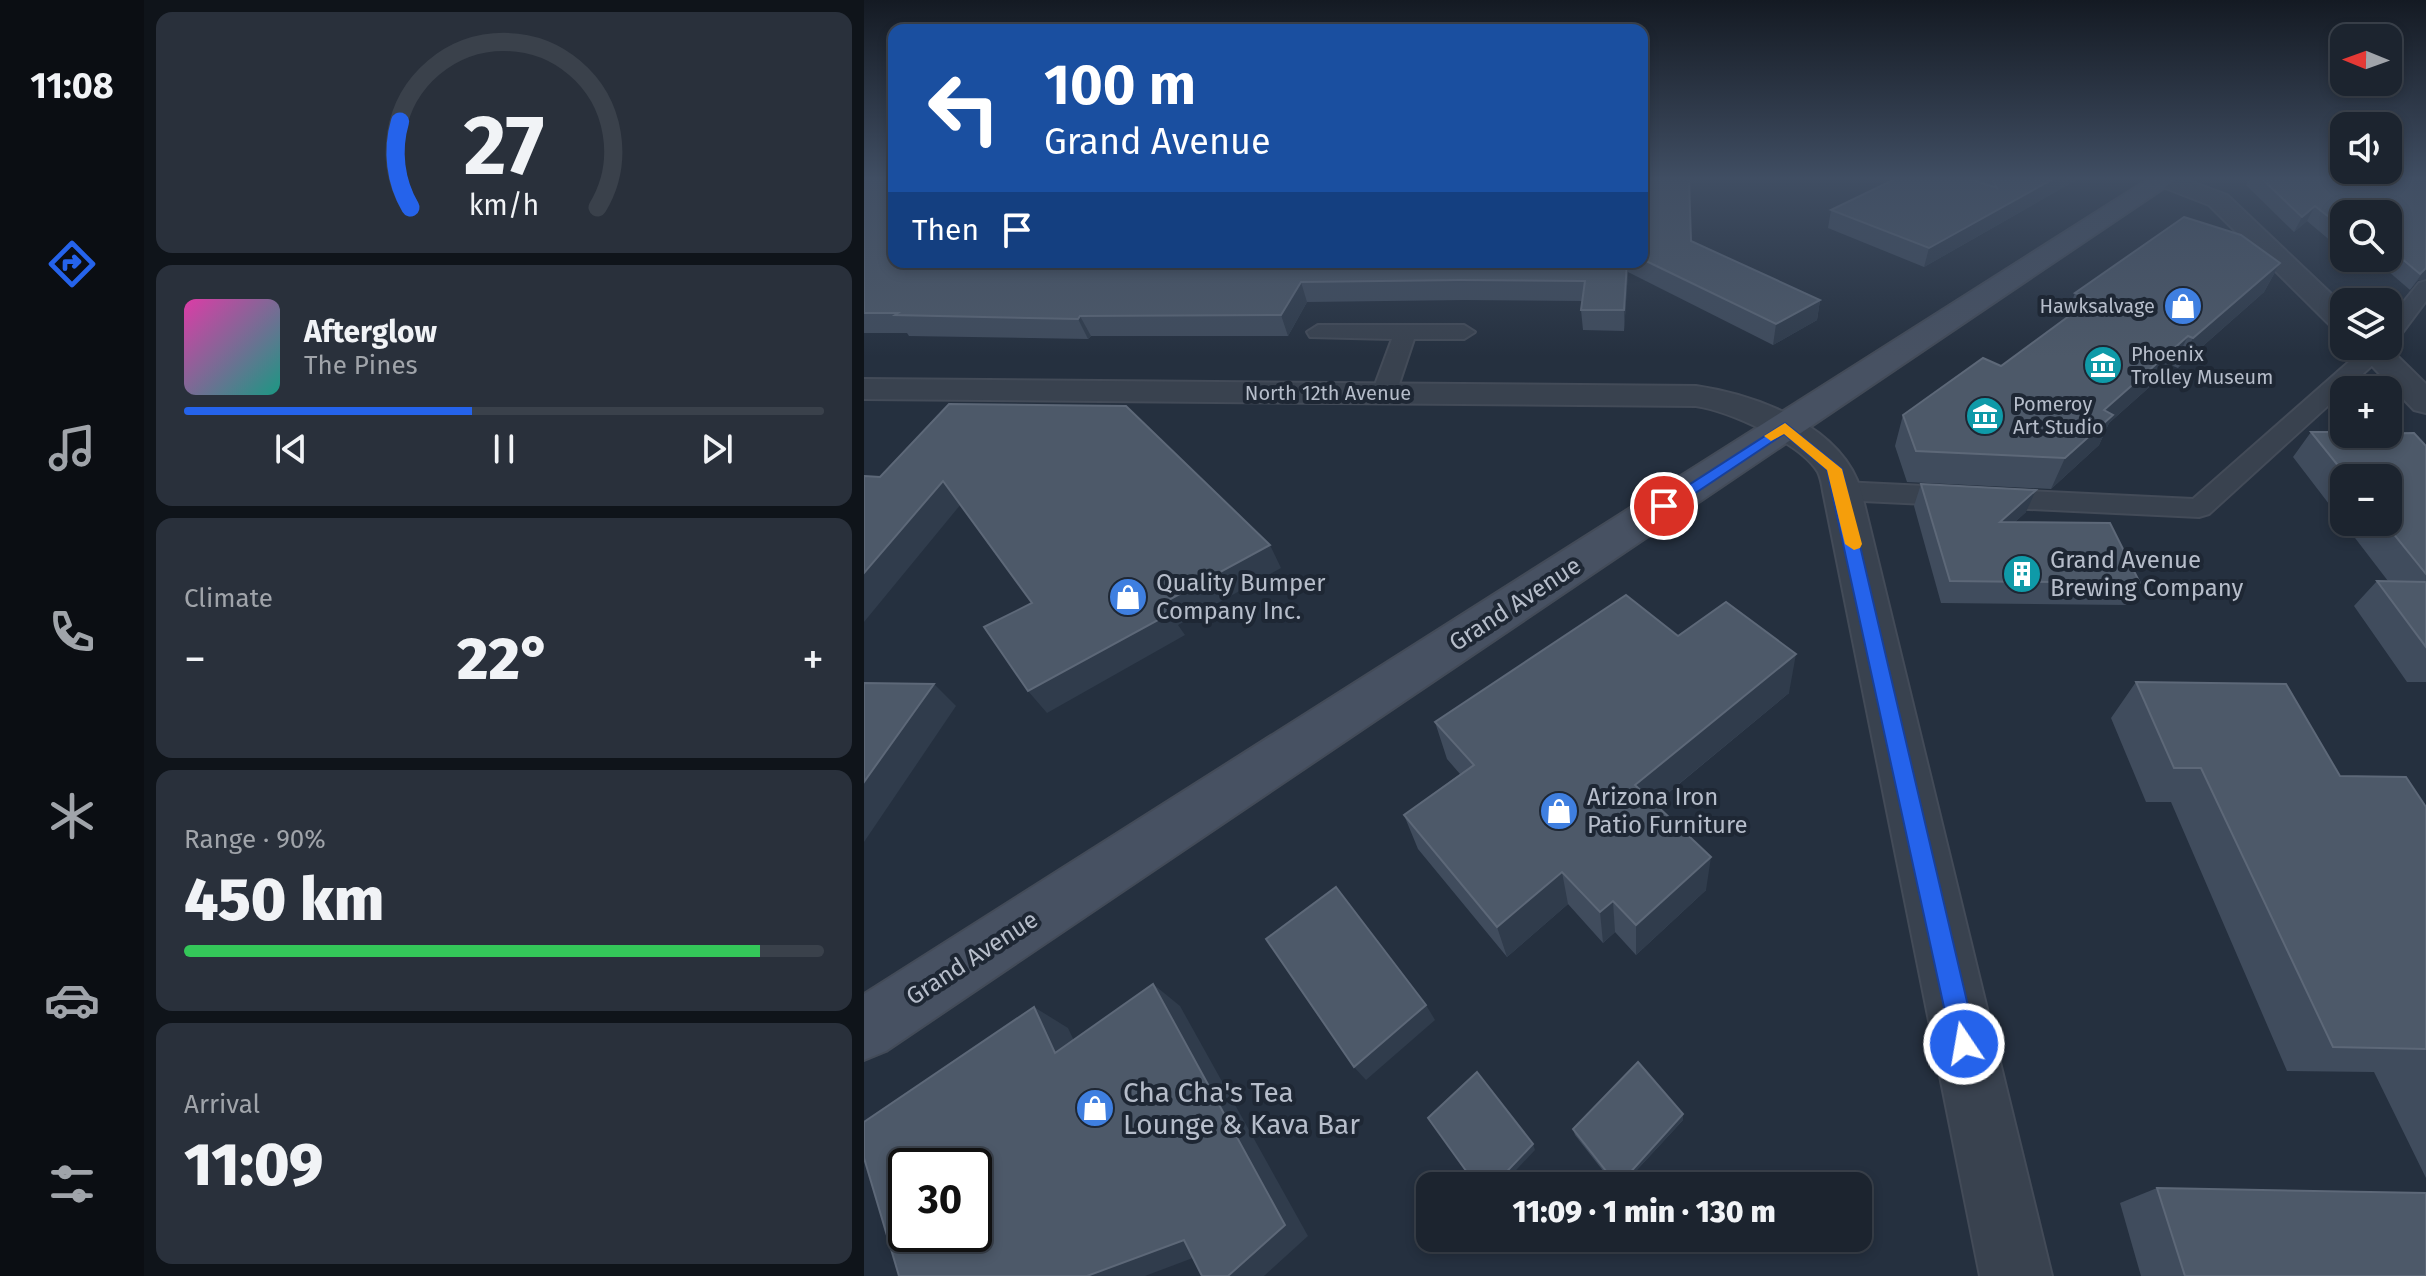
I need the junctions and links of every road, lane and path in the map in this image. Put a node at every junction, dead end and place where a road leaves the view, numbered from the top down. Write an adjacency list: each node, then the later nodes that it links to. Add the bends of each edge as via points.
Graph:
1 (2074, 239): 14 (main road, Grand Avenue)
2 (2258, 239): 4 (street)
3 (2426, 287): 5 (lane)
4 (2330, 308)
5 (2402, 316)
6 (1318, 332): 7 (lane)
7 (1405, 332): 8 (lane); 12 (lane)
8 (1464, 332)
9 (2362, 360): 15 (lane, via 2199,508)
10 (2390, 360): 13 (street)
11 (864, 389): 12 (street, North 12th Avenue)
12 (1384, 393): 14 (street, North 12th Avenue, via 1696,396 1727,400)
13 (2426, 403)
14 (1785, 427): 15 (street, North 12th Avenue, via 1835,469); 16 (main road, Grand Avenue)
15 (1842, 491): 17 (street, North 12th Avenue)
16 (864, 1029)
17 (2016, 1276)

